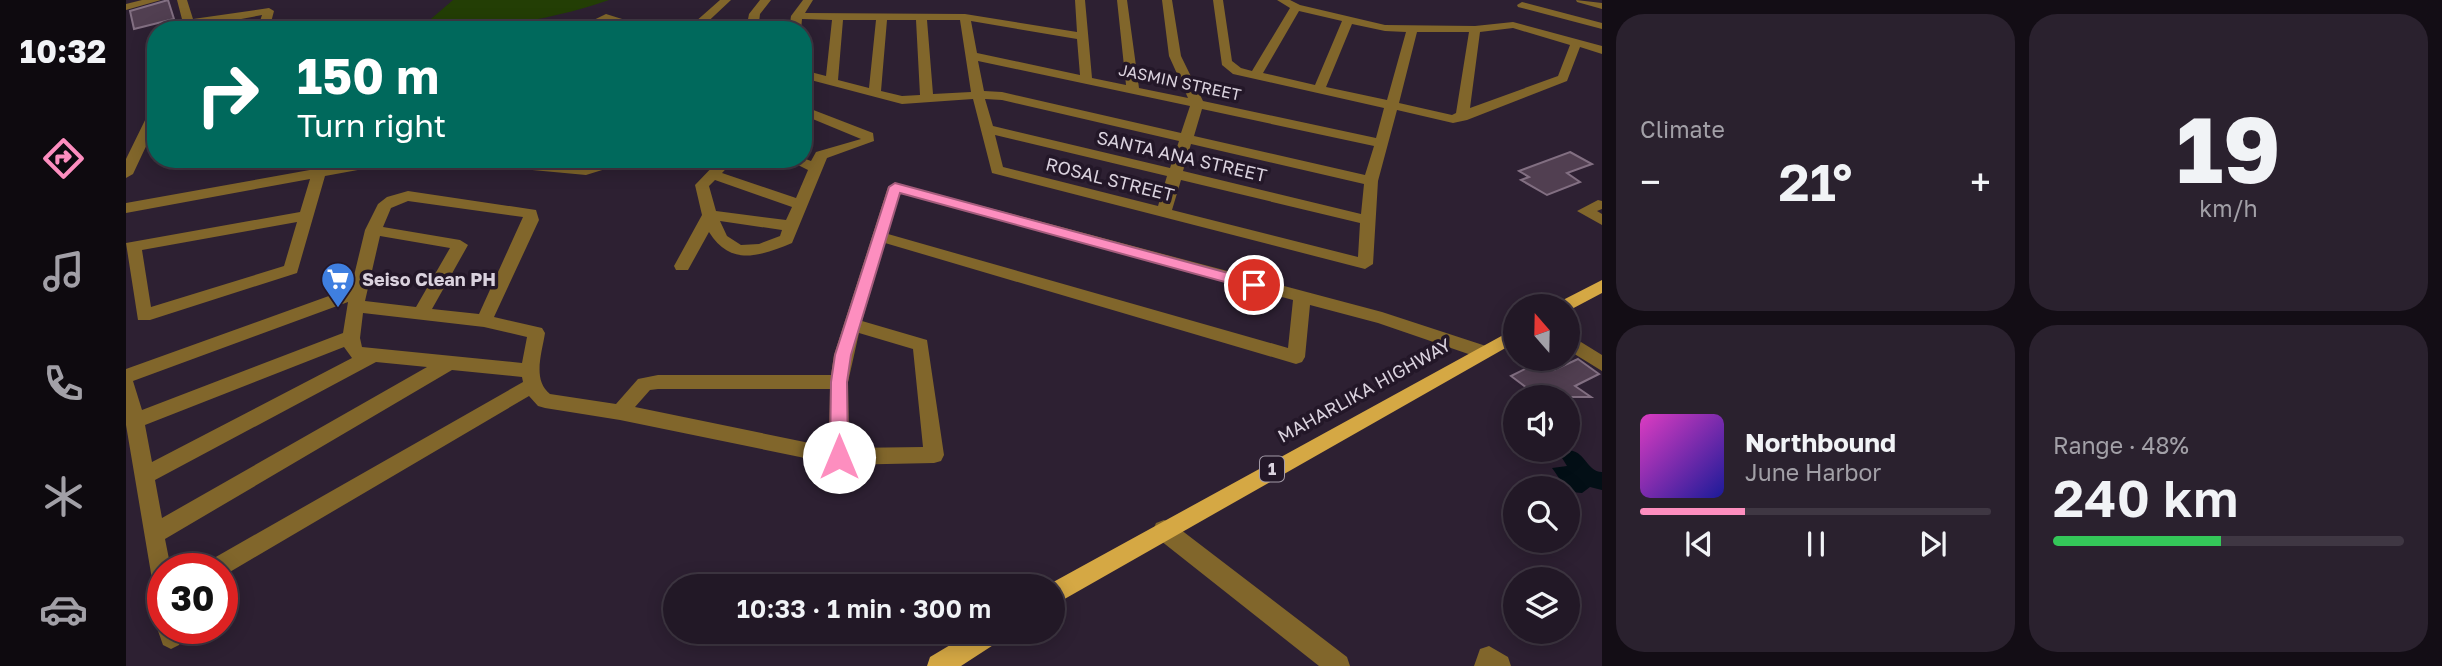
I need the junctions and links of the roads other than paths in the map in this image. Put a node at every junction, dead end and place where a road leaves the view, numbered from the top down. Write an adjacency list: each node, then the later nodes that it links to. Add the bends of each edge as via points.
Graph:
1 (156, 0): 14 (street)
2 (182, 0): 22 (street)
3 (726, 0): 27 (street)
4 (766, 0): 28 (street)
5 (808, 0): 16 (street)
6 (1080, 0): 34 (street)
7 (1122, 0): 42 (street)
8 (1167, 0): 47 (street, via 1175,55)
9 (1218, 0): 38 (street, via 1226,62 1237,71)
10 (1282, 0): 15 (street)
11 (1581, 0): 13 (street)
12 (1523, 2): 30 (street); 31 (street)
13 (1602, 6)
14 (126, 7)
15 (1296, 7): 21 (street); 38 (street)
16 (797, 16): 17 (street); 29 (street)
17 (838, 16): 18 (street); 41 (street)
18 (882, 16): 19 (street); 44 (street)
19 (921, 16): 20 (street); 46 (street)
20 (965, 17): 34 (street); 37 (street, ROSAL STREET)
21 (1348, 20): 33 (street); 43 (street)
22 (188, 21)
23 (216, 21): 24 (street, via 269,11)
24 (266, 21)
25 (598, 21): 26 (street, via 606,17)
26 (619, 21)
27 (702, 21)
28 (754, 21)
29 (796, 21)
30 (1513, 25): 32 (street); 35 (street)
31 (1602, 26)
32 (1475, 29): 33 (street); 50 (street)
33 (1412, 30): 48 (street)
34 (1082, 36): 40 (street)
35 (1576, 43): 36 (street); 50 (street, via 1563,78)
36 (1602, 50)
37 (972, 57): 40 (street, JASMIN STREET); 45 (street, ROSAL STREET)
38 (1256, 75): 43 (street)
39 (812, 76): 41 (street)
40 (1086, 80): 42 (street, JASMIN STREET)
41 (832, 82): 44 (street)
42 (1133, 90): 47 (street, JASMIN STREET)
43 (1319, 90): 48 (street)
44 (875, 93): 46 (street, via 902,100)
45 (978, 95): 46 (street); 52 (street, ROSAL STREET); 53 (street, via 1002,96)
46 (927, 99)
47 (1196, 103): 53 (street); 54 (street, JASMIN STREET)
48 (1390, 106): 50 (street); 54 (street)
49 (812, 114): 61 (street, via 868,136 867,141 821,155)
50 (1462, 117)
51 (147, 126): 55 (street)
52 (987, 129): 65 (street, SANTA ANA STREET); 69 (street, ROSAL STREET, via 997,170)
53 (1186, 139): 65 (street); 66 (street)
54 (1381, 143): 66 (street)
55 (133, 150): 63 (street)
56 (812, 166): 61 (street)
57 (346, 168): 62 (street)
58 (554, 168): 59 (street)
59 (597, 168)
60 (718, 168): 64 (street)
61 (816, 168): 67 (street)
62 (318, 173): 68 (street); 71 (street)
63 (126, 174)
64 (712, 174): 67 (street); 70 (street, via 702,185)
65 (1175, 174): 69 (street); 72 (street, SANTA ANA STREET)
66 (1371, 181): 72 (street)
67 (800, 205): 73 (street)
68 (126, 208)
69 (1163, 213): 72 (street, ROSAL STREET, via 1365,264)
70 (710, 215): 73 (street); 73 (street, via 721,242 749,251 786,239); 77 (street)
71 (306, 216): 76 (street); 76 (street, via 291,269 144,316)
72 (1368, 220)
73 (791, 226)
74 (373, 230): 79 (street); 82 (street, via 460,245); 83 (street, via 387,203 408,196 531,213)
75 (881, 237): 80 (street, via 895,187); 80 (street, via 1296,357); 84 (street)
76 (130, 248)
77 (682, 266)
78 (1602, 286): 81 (main road)
79 (358, 298): 82 (street); 85 (street); 92 (street)
80 (1302, 298): 88 (street, via 1382,318)
81 (1580, 298)
82 (421, 313): 83 (street)
83 (484, 321): 93 (street, via 536,333)
84 (854, 324): 94 (street); 98 (street, via 920,345 934,455)
85 (351, 337): 89 (street, via 356,353); 97 (street)
86 (1503, 341): 88 (main road, MAHARLIKA HIGHWAY / 1)
87 (1580, 349): 91 (street)
88 (1483, 352): 100 (main road, MAHARLIKA HIGHWAY / 1)
89 (371, 356): 90 (street); 99 (street)
90 (449, 363): 93 (street); 101 (street)
91 (1602, 364)
92 (126, 376)
93 (531, 379): 96 (street, via 535,395 545,401); 103 (street)
94 (839, 382): 96 (street, via 657,382 645,384); 98 (street)
95 (126, 385): 97 (street)
96 (620, 412): 98 (street)
97 (135, 421): 99 (street)
98 (839, 457)
99 (144, 477): 101 (street)
100 (1164, 530): 104 (main road, MAHARLIKA HIGHWAY / 1); 107 (street)
101 (154, 534): 102 (street)
102 (157, 553)
103 (238, 555)
104 (1065, 588)
105 (974, 644): 106 (main road)
106 (939, 666)
107 (1338, 666)
108 (1486, 666): 109 (street, via 1489,658)
109 (1499, 666)

